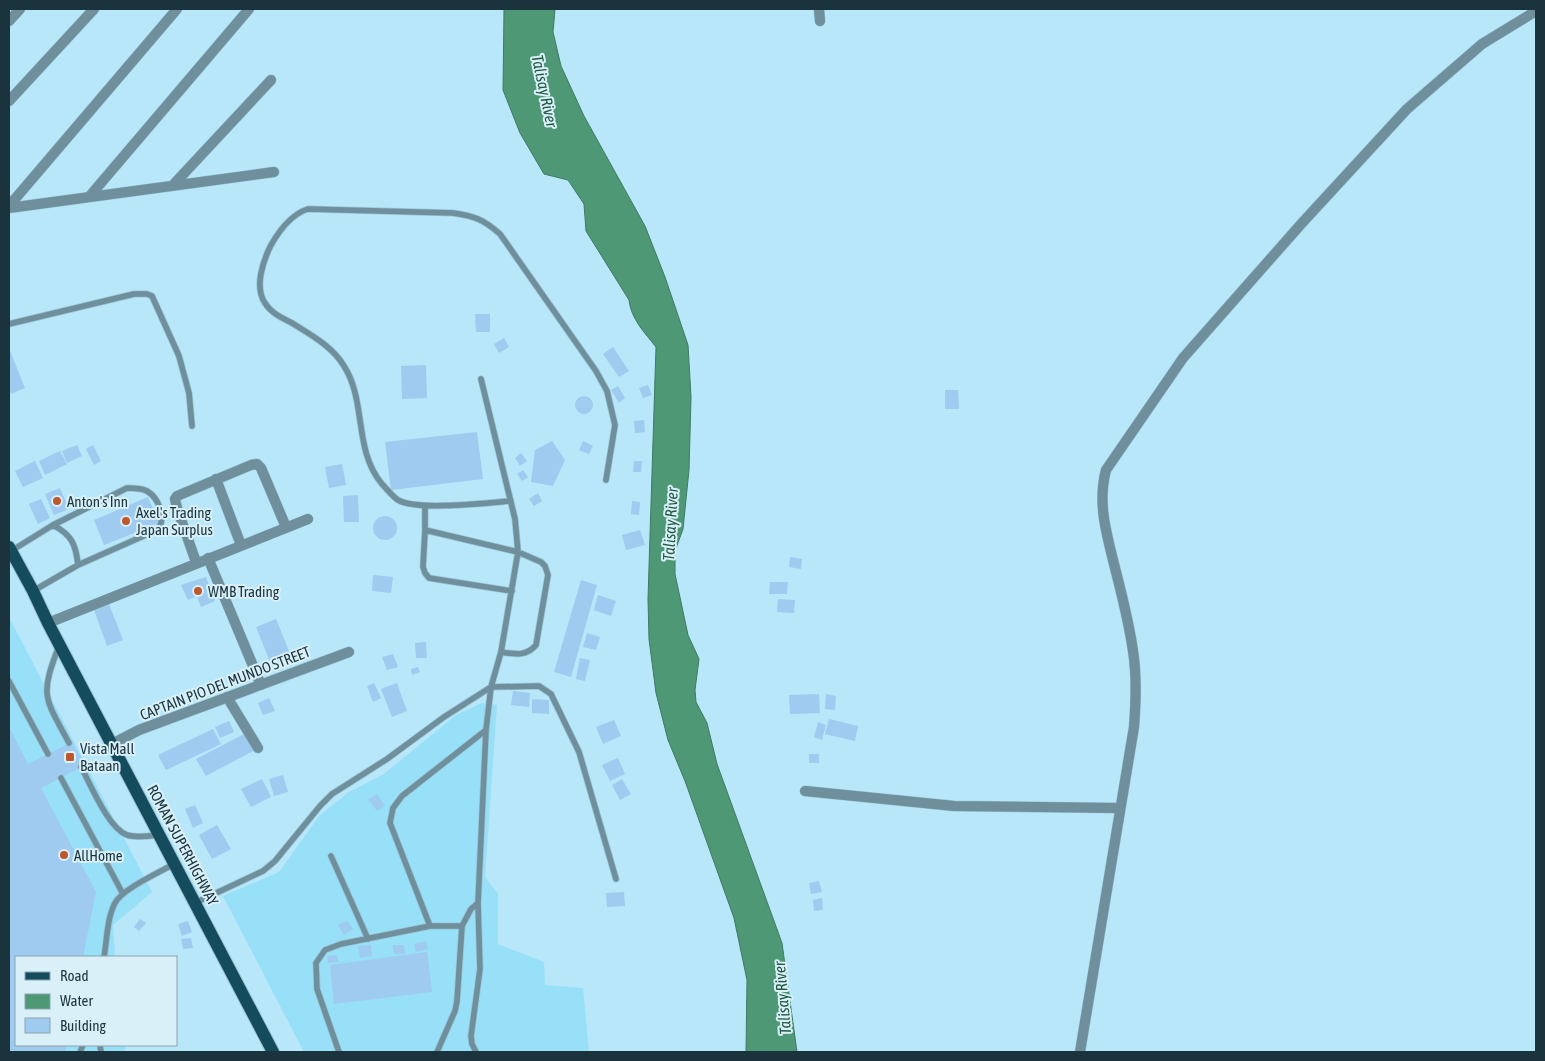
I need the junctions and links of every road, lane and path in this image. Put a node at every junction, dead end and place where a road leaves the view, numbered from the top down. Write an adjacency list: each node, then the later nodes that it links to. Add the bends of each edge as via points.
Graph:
1 (20, 9): 8 (street)
2 (94, 9): 10 (street)
3 (177, 9): 14 (street)
4 (249, 9): 13 (street)
5 (819, 9): 7 (street)
6 (1536, 11): 50 (street, via 1482,44 1401,116 1183,358 1106,470 1102,486 1104,521 1136,676 1134,727)
7 (820, 21)
8 (9, 22)
9 (271, 80): 12 (street)
10 (9, 101)
11 (274, 172): 12 (street)
12 (174, 184): 13 (street)
13 (89, 197): 14 (street)
14 (9, 207)
15 (9, 324): 17 (lane, via 134,294 152,296 179,356 189,393)
16 (480, 379): 20 (lane)
17 (192, 426)
18 (216, 479): 24 (street, via 251,465 260,466); 26 (street); 30 (street, via 179,494 175,499)
19 (606, 480): 21 (lane, via 615,425 608,391 500,234 474,216 453,213 300,211 273,242 265,258 260,284 264,302 272,312 314,336 344,365 352,382 365,453 376,476 398,500)
20 (511, 501): 21 (lane); 28 (lane)
21 (425, 506): 25 (lane)
22 (308, 519): 24 (street)
23 (54, 525): 27 (lane); 31 (lane, via 66,532 74,543); 31 (lane, via 127,488 147,491 155,498 162,517 162,525 157,530)
24 (286, 528): 26 (street)
25 (424, 530): 28 (lane); 33 (lane, via 423,567 429,578)
26 (241, 545): 29 (street)
27 (10, 552): 32 (main road, ROMAN SUPERHIGHWAY)
28 (518, 552): 33 (lane); 37 (lane, via 541,562 546,566 548,575 536,645 523,654)
29 (208, 558): 30 (street); 39 (street)
30 (196, 562): 34 (street)
31 (78, 565): 32 (lane)
32 (33, 591): 34 (main road, ROMAN SUPERHIGHWAY)
33 (512, 591): 37 (lane)
34 (48, 622): 35 (main road, ROMAN SUPERHIGHWAY)
35 (60, 644): 43 (lane, via 48,674 47,702); 44 (main road, ROMAN SUPERHIGHWAY)
36 (349, 652): 39 (street, CAPTAIN PIO DEL MUNDO STREET)
37 (500, 652): 40 (lane)
38 (9, 681): 46 (lane)
39 (261, 685): 41 (street, CAPTAIN PIO DEL MUNDO STREET)
40 (491, 687): 42 (lane); 54 (lane, via 539,686 551,694 579,752); 56 (lane, via 332,794 263,871)
41 (227, 697): 44 (street, CAPTAIN PIO DEL MUNDO STREET, via 139,730); 45 (street)
42 (486, 730): 57 (lane); 58 (lane, via 402,796 393,808 390,823)
43 (68, 743)
44 (112, 744): 51 (main road, ROMAN SUPERHIGHWAY)
45 (258, 748)
46 (48, 754)
47 (81, 767): 51 (lane, via 111,824 127,835)
48 (61, 778): 55 (lane)
49 (805, 791): 50 (street, via 954,806)
50 (1119, 808): 66 (street)
51 (159, 835): 53 (main road, ROMAN SUPERHIGHWAY)
52 (331, 856): 60 (lane)
53 (174, 864): 55 (lane); 56 (main road, ROMAN SUPERHIGHWAY)
54 (616, 879)
55 (123, 894): 61 (lane, via 112,912)
56 (195, 903): 62 (main road, ROMAN SUPERHIGHWAY)
57 (478, 903): 59 (lane); 65 (lane, via 480,969 472,1036)
58 (430, 926): 59 (lane); 60 (lane)
59 (462, 926): 64 (lane, via 457,1002)
60 (368, 939): 63 (lane, via 325,950 316,963 317,989)
61 (104, 956)
62 (273, 1052)
63 (338, 1052)
64 (437, 1052)
65 (476, 1052)
66 (1080, 1052)

